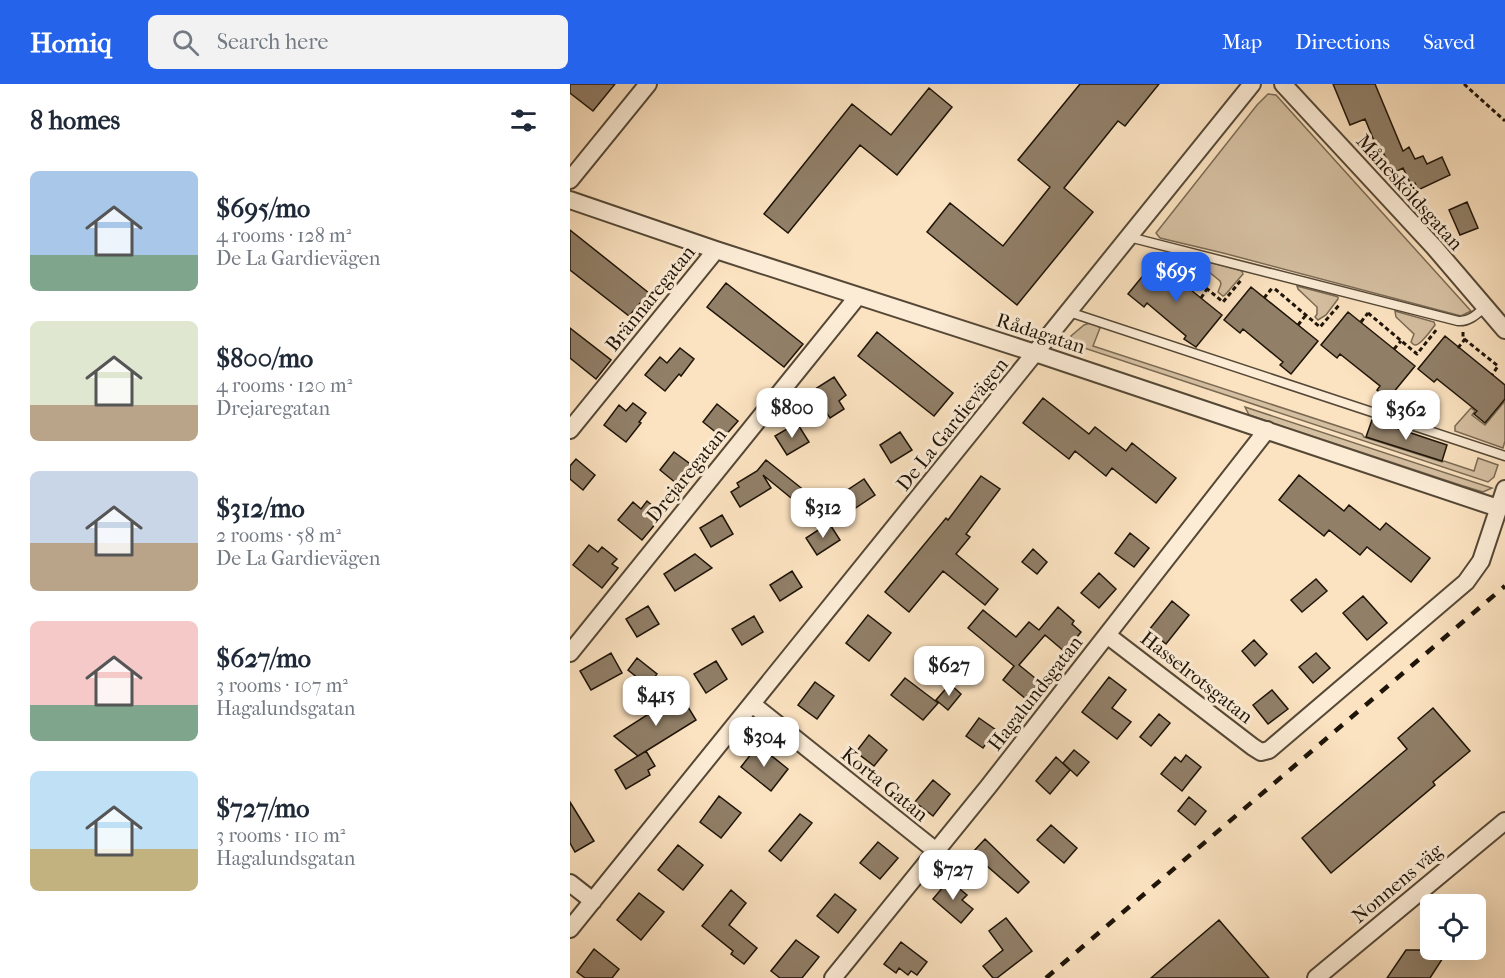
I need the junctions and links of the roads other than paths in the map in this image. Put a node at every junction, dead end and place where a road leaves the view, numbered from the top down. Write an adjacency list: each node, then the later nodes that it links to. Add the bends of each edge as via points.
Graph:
1 (648, 84): 4 (street)
2 (1252, 84): 6 (street, De La Gardievägen)
3 (1283, 84): 9 (street, Månesköldsgatan)
4 (570, 180)
5 (570, 200): 7 (street, Rådagatan)
6 (1130, 237): 9 (lane, via 1462,322); 10 (street, De La Gardievägen)
7 (716, 250): 8 (street, Rådagatan); 13 (street, Brännaregatan)
8 (858, 296): 12 (street, Rådagatan); 19 (street, Drejaregatan)
9 (1485, 307): 11 (street, Månesköldsgatan)
10 (1069, 312): 12 (street, De La Gardievägen); 15 (lane)
11 (1505, 330)
12 (1035, 353): 14 (street, Rådagatan); 20 (street, De La Gardievägen)
13 (570, 430)
14 (1267, 430): 17 (street, Rådagatan); 18 (street, Hagalundsgatan)
15 (1505, 456)
16 (1505, 489): 17 (street)
17 (1498, 508): 18 (street, Hasselrotsgatan, via 1481,561 1466,582 1269,750 1261,752 1253,747)
18 (1107, 635): 22 (street, Hagalundsgatan)
19 (570, 653)
20 (752, 704): 22 (street, Korta Gatan); 24 (street, De La Gardievägen)
21 (1505, 820): 27 (street, Nonnens väg)
22 (936, 851): 26 (street, Hagalundsgatan)
23 (570, 883): 24 (street)
24 (593, 901): 25 (street, De La Gardievägen)
25 (570, 928)
26 (832, 978)
27 (1316, 978)

